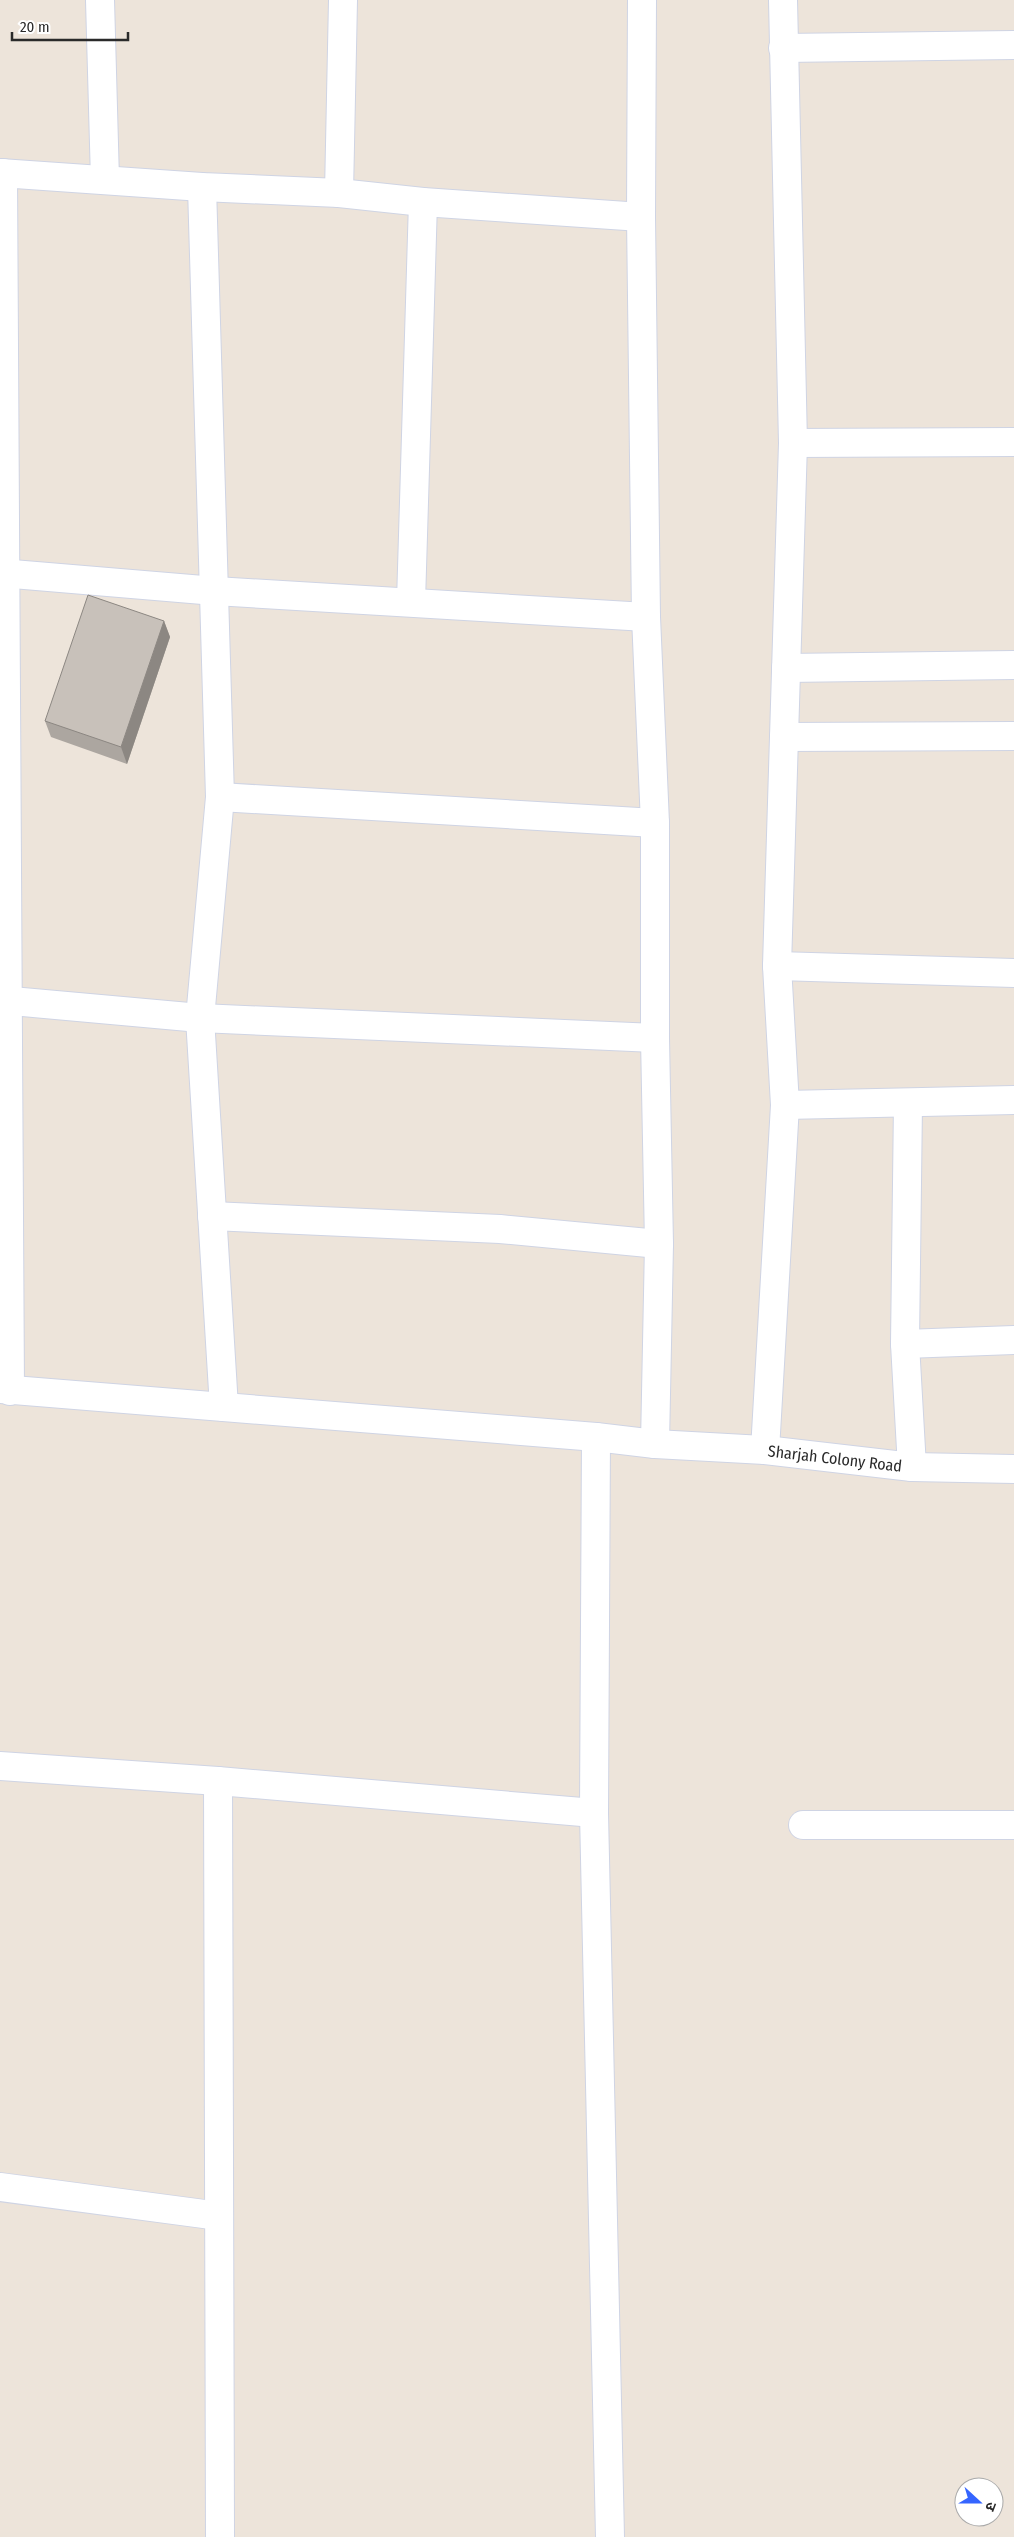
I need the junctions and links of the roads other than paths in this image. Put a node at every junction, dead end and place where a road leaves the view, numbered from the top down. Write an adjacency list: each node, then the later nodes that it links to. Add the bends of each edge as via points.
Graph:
1 (100, 0): 8 (street)
2 (343, 0): 10 (street)
3 (642, 0): 12 (street)
4 (782, 0): 6 (street)
5 (1014, 45): 6 (street)
6 (783, 48): 15 (street)
7 (2, 173): 8 (street); 13 (street)
8 (105, 180): 9 (street)
9 (202, 187): 10 (street); 17 (street)
10 (339, 193): 11 (street)
11 (423, 202): 12 (street); 18 (street)
12 (642, 217): 19 (street)
13 (2, 373): 16 (street)
14 (1014, 442): 15 (street)
15 (793, 443): 21 (street)
16 (3, 573): 17 (street); 24 (street)
17 (215, 591): 18 (street); 25 (street)
18 (411, 602): 19 (street)
19 (646, 618): 26 (street)
20 (1014, 665): 21 (street)
21 (786, 668): 23 (street)
22 (1014, 736): 23 (street)
23 (784, 737): 27 (street)
24 (4, 770): 29 (street)
25 (220, 797): 26 (street); 30 (street)
26 (655, 823): 31 (street)
27 (777, 966): 28 (street); 34 (street)
28 (1014, 973)
29 (5, 1000): 30 (street); 39 (street)
30 (200, 1018): 31 (street); 35 (street)
31 (655, 1038): 36 (street)
32 (1014, 1100): 33 (street)
33 (908, 1103): 34 (street); 38 (street)
34 (785, 1105): 43 (street)
35 (212, 1216): 36 (street, via 500,1229); 40 (street)
36 (659, 1244): 42 (street)
37 (1014, 1340): 38 (street)
38 (905, 1344): 44 (street)
39 (5, 1390): 40 (street, Sharjah Colony Road)
40 (224, 1407): 41 (street, Sharjah Colony Road)
41 (596, 1437): 42 (street, Sharjah Colony Road); 48 (street)
42 (656, 1444): 43 (street, Sharjah Colony Road)
43 (765, 1450): 44 (street, Sharjah Colony Road)
44 (912, 1467): 45 (street, Sharjah Colony Road)
45 (1014, 1469)
46 (0, 1766): 47 (street)
47 (218, 1781): 48 (street); 52 (street)
48 (594, 1813): 54 (street)
49 (803, 1825): 50 (street)
50 (1014, 1825)
51 (0, 2187): 52 (street)
52 (219, 2216): 53 (street)
53 (220, 2537)
54 (610, 2537)

